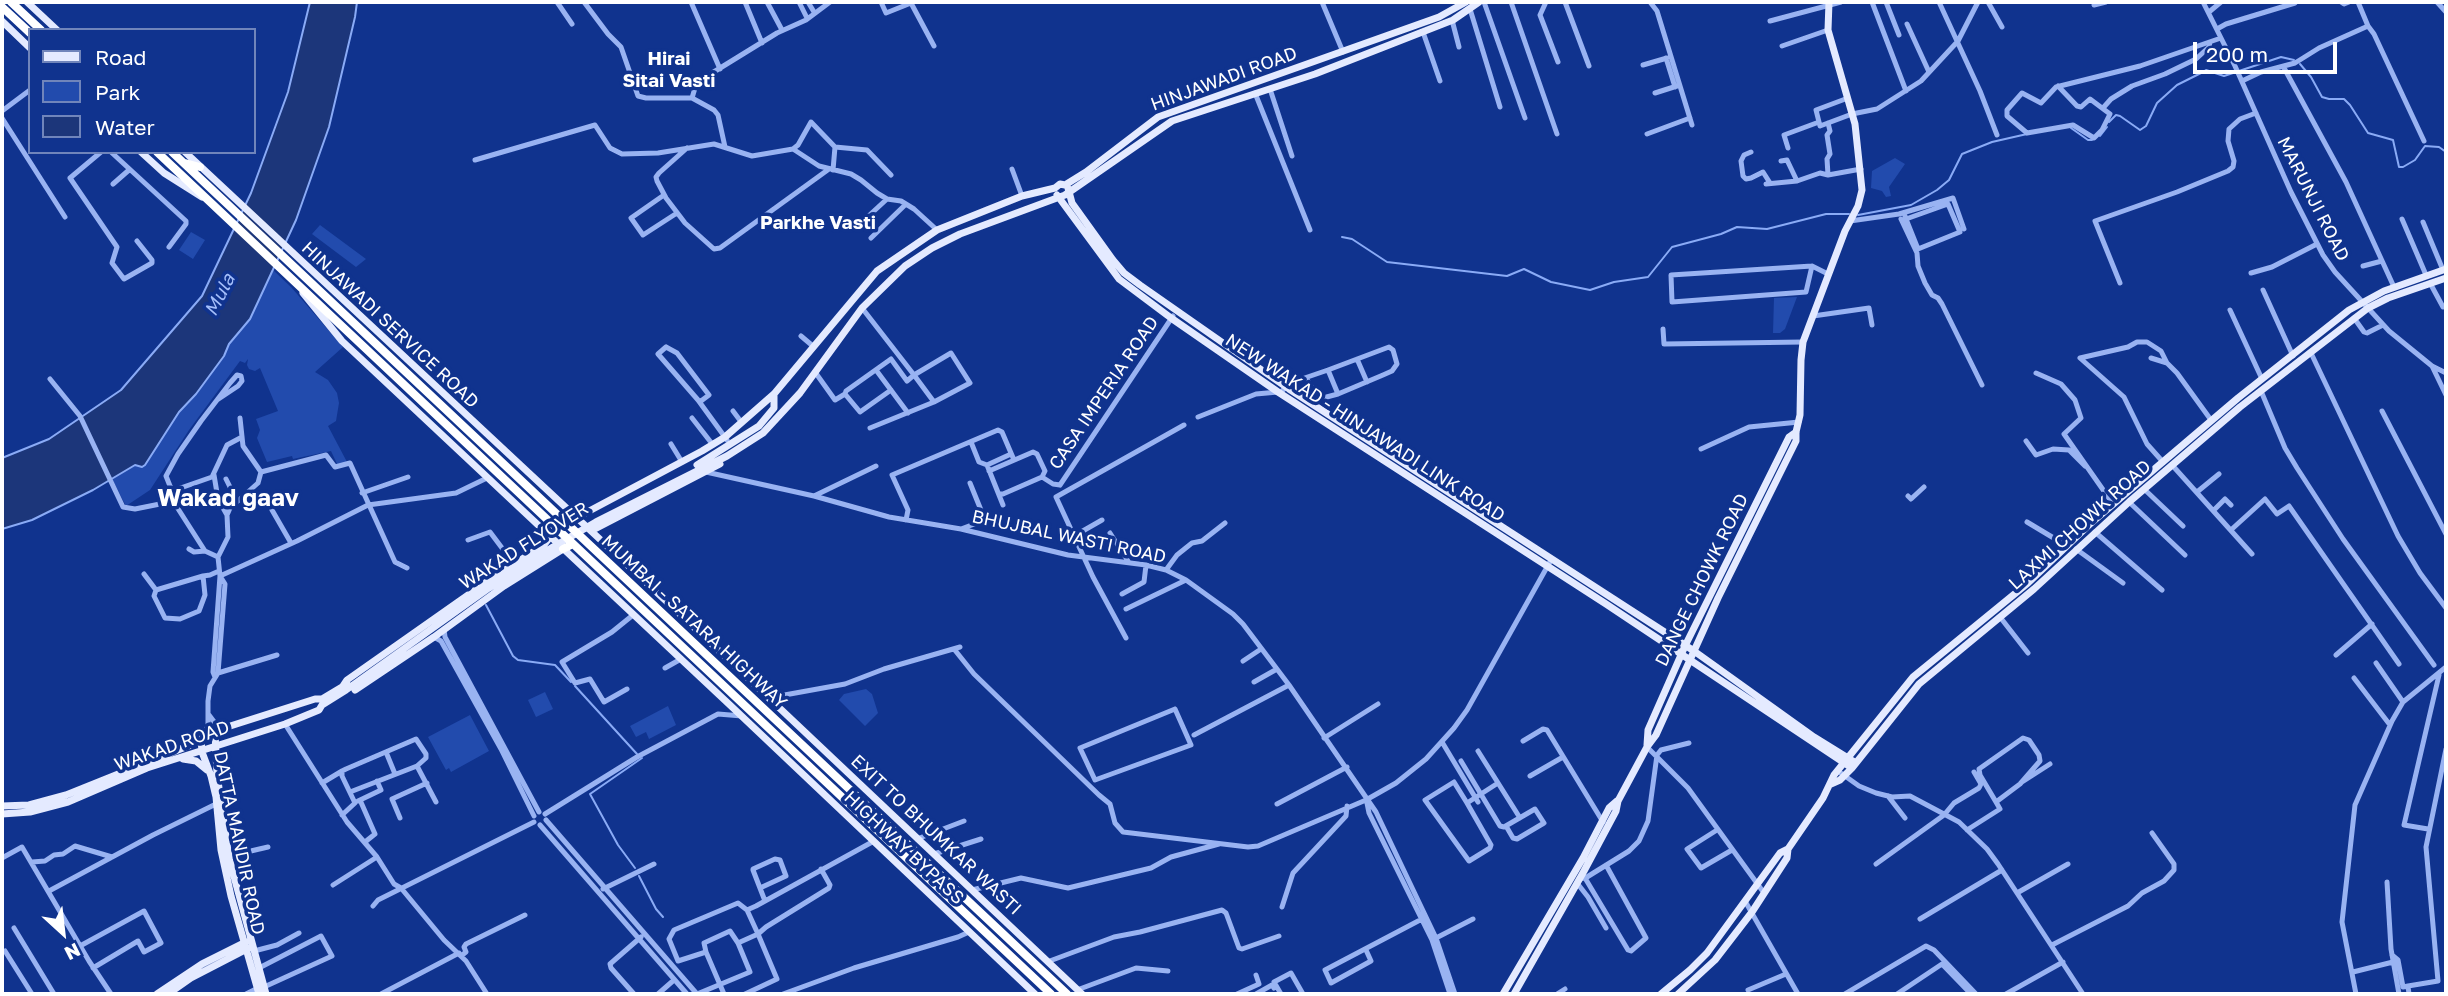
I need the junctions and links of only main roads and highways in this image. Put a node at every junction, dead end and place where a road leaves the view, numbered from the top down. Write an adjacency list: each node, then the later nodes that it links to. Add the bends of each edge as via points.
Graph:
1 (11, 2): 8 (highway)
2 (27, 2): 9 (main road)
3 (1482, 2): 4 (main road)
4 (1466, 4): 18 (main road, via 1452,20 1423,32 1172,121); 18 (main road, HINJAWADI ROAD, via 1158,117)
5 (1829, 4): 38 (main road, DANGE CHOWK ROAD, via 1828,30 1852,114 1862,190 1803,342 1796,441)
6 (2, 7): 10 (highway)
7 (2, 21): 11 (main road)
8 (39, 28)
9 (55, 28)
10 (28, 31)
11 (28, 46)
12 (143, 154): 21 (main road, via 163,173)
13 (159, 154): 21 (highway, MUMBAI - SATARA HIGHWAY)
14 (174, 154): 16 (highway, MUMBAI - SATARA HIGHWAY)
15 (187, 154): 17 (main road)
16 (182, 162): 17 (highway); 20 (highway, MUMBAI - SATARA HIGHWAY)
17 (200, 167): 20 (main road)
18 (1067, 188): 19 (main road, via 1065,195); 29 (main road, NEW WAKAD - HINJAWADI LINK ROAD, via 1072,203 1124,273)
19 (1057, 192): 22 (main road, via 1022,196 937,230); 23 (main road, via 960,234); 29 (main road, NEW WAKAD - HINJAWADI LINK ROAD, via 1119,279)
20 (230, 201): 24 (highway, MUMBAI - SATARA HIGHWAY)
21 (211, 203): 27 (highway, MUMBAI - SATARA HIGHWAY)
22 (898, 256): 23 (main road); 33 (main road, via 867,282)
23 (905, 265): 37 (main road, WAKAD FLYOVER, via 862,308 787,409 763,433)
24 (303, 270): 30 (main road, HINJAWADI SERVICE ROAD); 77 (highway, MUMBAI - SATARA HIGHWAY, via 424,390)
25 (2445, 274): 26 (main road)
26 (2428, 279): 28 (main road); 28 (main road, via 2394,287)
27 (295, 282): 34 (main road, HIGHWAY BYPASS, via 342,341); 44 (highway, MUMBAI - SATARA HIGHWAY)
28 (2365, 305): 31 (main road, LAXMI CHOWK ROAD, via 2311,353); 31 (main road, LAXMI CHOWK ROAD, via 2262,379)
29 (1174, 314): 49 (main road, NEW WAKAD - HINJAWADI LINK ROAD, via 1283,391)
30 (435, 387): 32 (main road, HINJAWADI SERVICE ROAD); 34 (main road)
31 (2258, 389): 36 (main road, LAXMI CHOWK ROAD); 36 (main road, LAXMI CHOWK ROAD, via 2211,421)
32 (442, 394): 35 (main road); 39 (main road, HINJAWADI SERVICE ROAD)
33 (774, 394): 37 (main road, WAKAD FLYOVER, via 771,415); 39 (main road, via 713,445)
34 (414, 409): 35 (main road, HIGHWAY BYPASS)
35 (420, 415): 42 (main road, HIGHWAY BYPASS)
36 (2167, 462): 45 (main road, LAXMI CHOWK ROAD, via 2113,504); 45 (main road, LAXMI CHOWK ROAD, via 2144,489)
37 (705, 467): 40 (main road); 51 (main road, WAKAD FLYOVER, via 553,547)
38 (1754, 517): 49 (main road, DANGE CHOWK ROAD); 50 (main road, DANGE CHOWK ROAD)
39 (576, 518): 41 (main road, HINJAWADI SERVICE ROAD)
40 (607, 522): 41 (main road); 43 (main road)
41 (591, 531): 43 (main road, HINJAWADI SERVICE ROAD)
42 (550, 537): 46 (main road, HIGHWAY BYPASS); 47 (main road)
43 (602, 541): 52 (main road, EXIT TO BHUMKAR WASTI)
44 (573, 544): 46 (highway); 76 (highway, MUMBAI - SATARA HIGHWAY)
45 (2077, 544): 61 (main road, LAXMI CHOWK ROAD, via 2000,617 1919,684); 61 (main road, LAXMI CHOWK ROAD, via 2067,546 1913,677)
46 (563, 550): 48 (main road); 53 (main road, HIGHWAY BYPASS)
47 (496, 576): 48 (main road); 51 (main road, via 347,680)
48 (503, 586): 51 (main road, via 355,690)
49 (1683, 650): 50 (main road, NEW WAKAD - HINJAWADI LINK ROAD); 57 (main road, DANGE CHOWK ROAD, via 1648,730)
50 (1692, 655): 57 (main road, DANGE CHOWK ROAD); 61 (main road, NEW WAKAD - HINJAWADI LINK ROAD)
51 (344, 689): 54 (main road, WAKAD ROAD); 56 (main road, WAKAD ROAD, via 319,710)
52 (768, 698): 53 (main road, via 762,697); 72 (main road, EXIT TO BHUMKAR WASTI)
53 (741, 716): 75 (main road, HIGHWAY BYPASS)
54 (215, 733): 55 (main road, WAKAD ROAD); 58 (main road, DATTA MANDIR ROAD)
55 (201, 739): 59 (main road, DATTA MANDIR ROAD); 65 (main road, WAKAD ROAD, via 66,795 29,805)
56 (225, 743): 58 (main road, WAKAD ROAD); 62 (main road)
57 (1647, 747): 64 (main road, DANGE CHOWK ROAD)
58 (214, 748): 59 (main road, WAKAD ROAD); 62 (main road, DATTA MANDIR ROAD)
59 (202, 752): 60 (main road, WAKAD ROAD); 62 (main road, DATTA MANDIR ROAD)
60 (171, 760): 62 (main road, via 196,761); 66 (main road, WAKAD ROAD, via 68,802)
61 (1850, 763): 63 (main road, via 1838,771); 63 (main road, LAXMI CHOWK ROAD, via 1845,776)
62 (214, 775): 68 (main road, DATTA MANDIR ROAD); 68 (main road, DATTA MANDIR ROAD)
63 (1831, 784): 67 (main road)
64 (1618, 801): 69 (main road, DANGE CHOWK ROAD); 69 (main road, DANGE CHOWK ROAD, via 1609,808)
65 (2, 806)
66 (2, 814)
67 (1787, 849): 80 (main road, via 1707,953); 81 (main road, via 1787,858 1752,912 1715,960)
68 (226, 858): 70 (main road, DATTA MANDIR ROAD)
69 (1579, 878): 78 (main road, DANGE CHOWK ROAD); 79 (main road, DANGE CHOWK ROAD)
70 (250, 946): 71 (main road, DATTA MANDIR ROAD); 71 (main road, DATTA MANDIR ROAD); 73 (main road, via 202,964); 74 (main road)
71 (262, 991)
72 (1079, 992)
73 (158, 994)
74 (168, 994)
75 (1035, 994)
76 (1051, 994)
77 (1067, 994)
78 (1503, 994)
79 (1514, 994)
80 (1661, 994)
81 (1678, 994)

